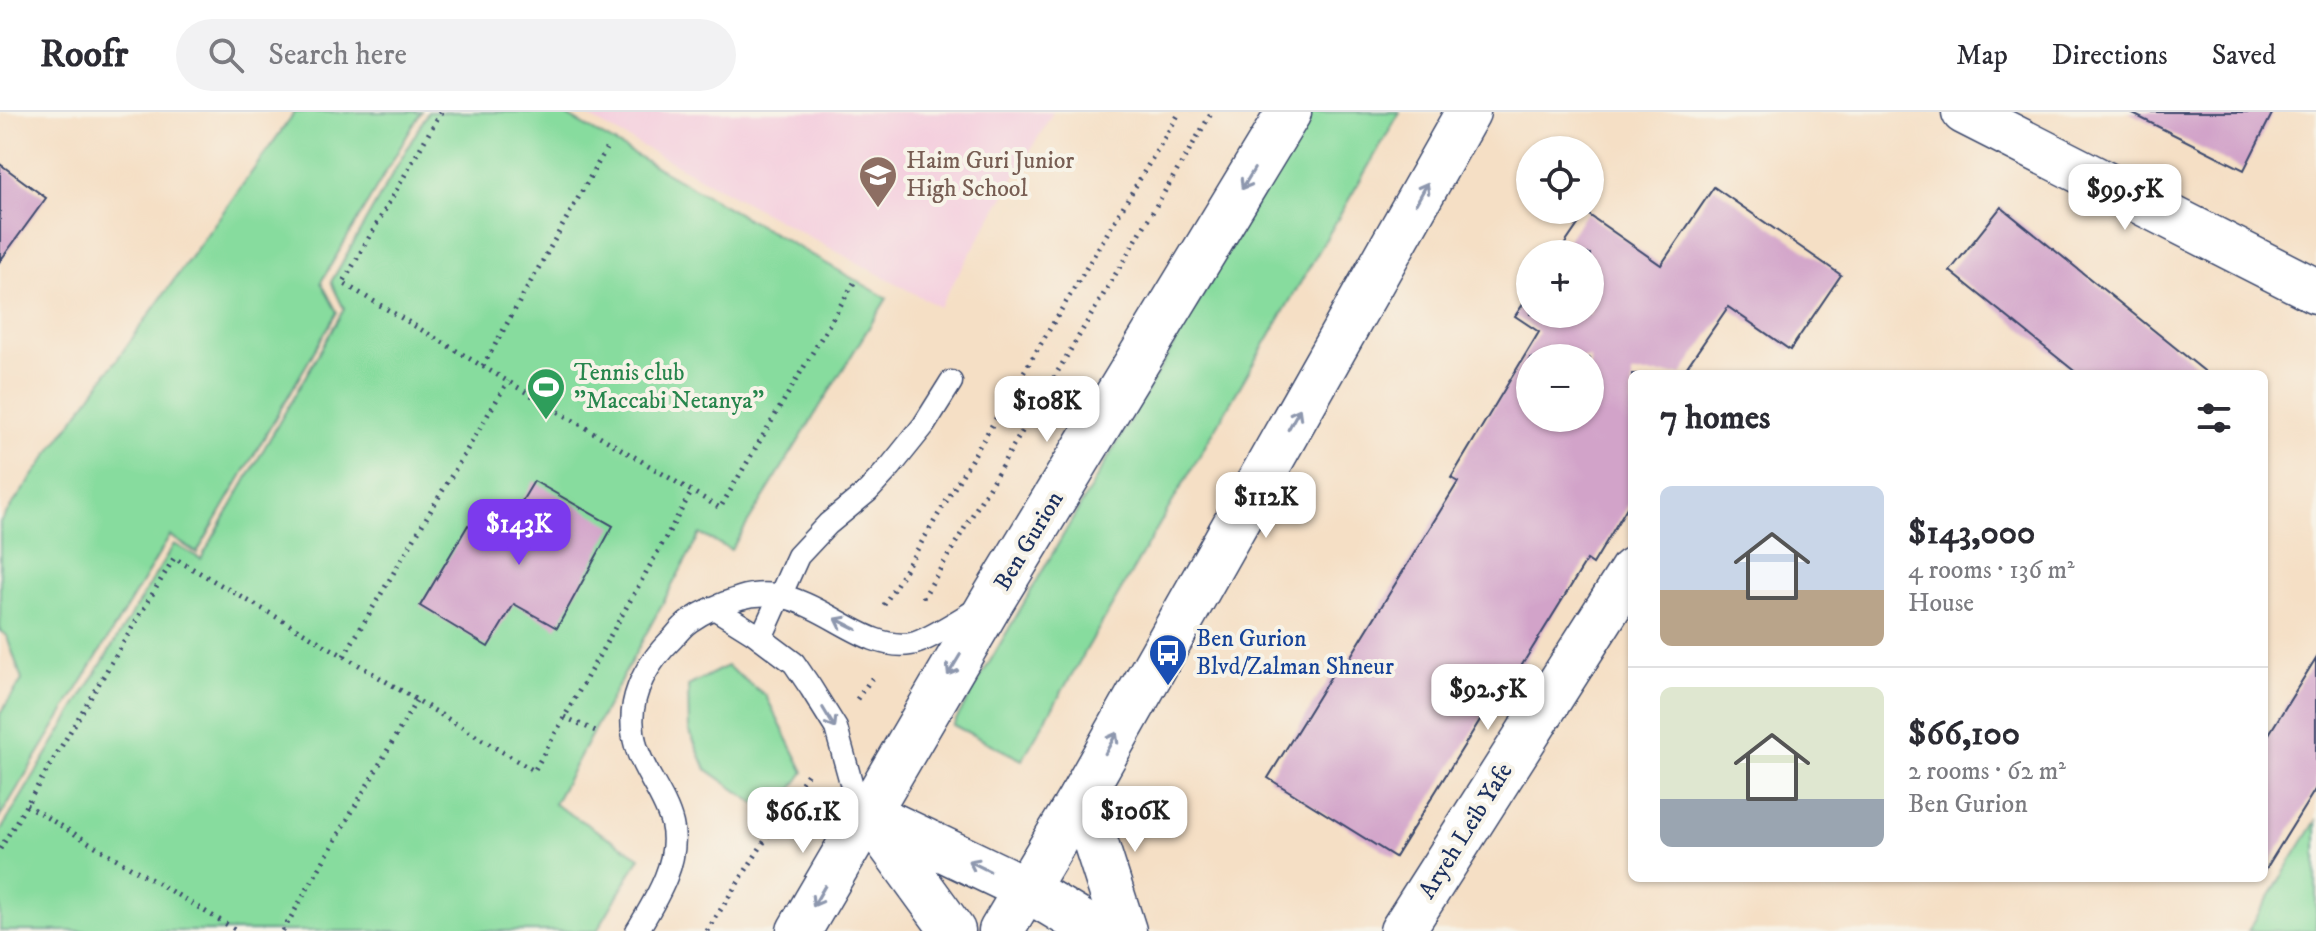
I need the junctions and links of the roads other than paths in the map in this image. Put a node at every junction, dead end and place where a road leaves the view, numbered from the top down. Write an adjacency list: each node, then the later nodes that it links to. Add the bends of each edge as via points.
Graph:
1 (1289, 112): 8 (main road, Ben Gurion, one-way to 8)
2 (1468, 112): 11 (main road, one-way to 2)
3 (1964, 112): 4 (main road)
4 (2316, 291)
5 (951, 382): 7 (lane, via 891,466 798,556)
6 (1628, 576): 20 (main road, Aryeh Leib Yafe)
7 (780, 595): 8 (lane, one-way to 7, via 915,643 895,645); 9 (lane, via 743,597); 10 (lane)
8 (992, 601): 12 (main road, Ben Gurion, one-way to 12)
9 (714, 608): 10 (lane); 14 (lane, via 689,621 661,649 640,681 631,715 636,747 672,824 673,847 666,878)
10 (761, 638): 12 (lane, one-way to 12, via 794,663 836,728)
11 (1081, 797): 13 (main road); 19 (main road)
12 (857, 830): 13 (main road, one-way to 12); 15 (main road, Ben Gurion, one-way to 15); 16 (main road)
13 (1026, 889): 17 (main road); 18 (main road)
14 (637, 931)
15 (799, 931)
16 (953, 931)
17 (1001, 931)
18 (1096, 931)
19 (1124, 931)
20 (1402, 931)

